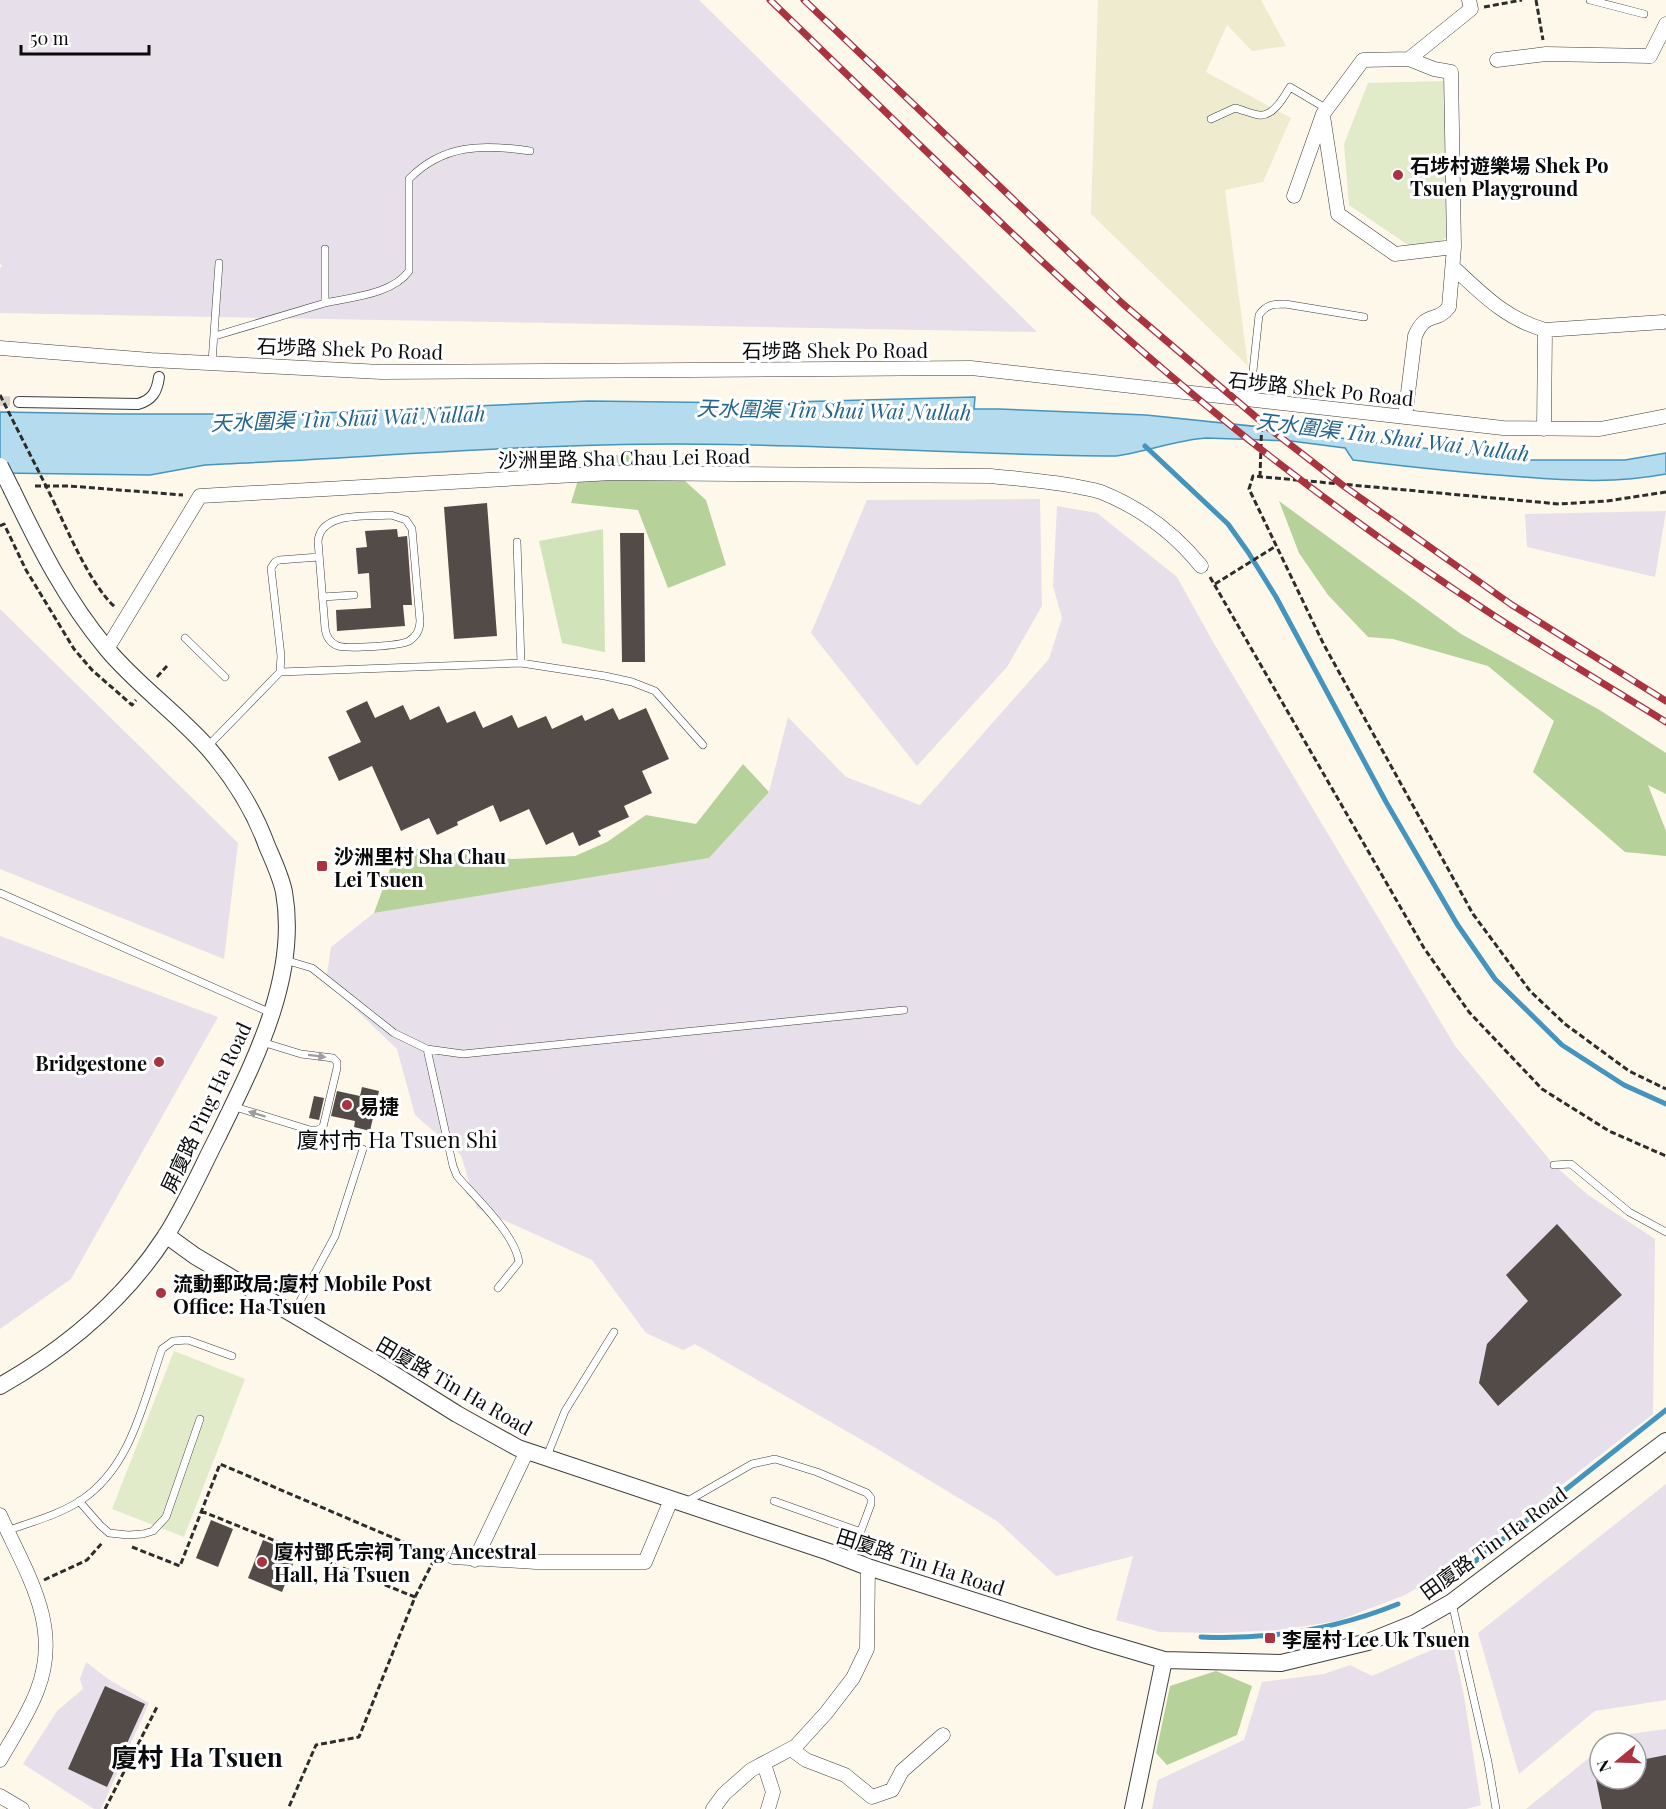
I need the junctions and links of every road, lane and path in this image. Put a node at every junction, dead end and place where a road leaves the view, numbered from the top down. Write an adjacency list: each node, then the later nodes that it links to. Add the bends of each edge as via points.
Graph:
1 (1522, 0): 4 (path)
2 (1536, 0): 7 (path)
3 (1596, 0): 5 (lane)
4 (1470, 5): 8 (street)
5 (1644, 14)
6 (1666, 24): 7 (street, via 1650,56)
7 (1546, 54): 9 (street)
8 (1409, 59): 10 (street, via 1364,60); 14 (street, via 1451,72)
9 (1497, 60)
10 (1325, 112): 11 (lane, via 1290,87 1278,105 1265,115 1235,108); 13 (street); 14 (street, via 1338,214 1395,254)
11 (1211, 119)
12 (530, 151): 18 (lane, via 475,147 438,156 421,166 409,179 409,271 403,280 392,287)
13 (1294, 196)
14 (1454, 247): 17 (street)
15 (325, 249): 18 (lane)
16 (219, 263): 22 (lane)
17 (1453, 267): 21 (street, via 1502,311); 30 (street, via 1449,307 1440,315 1428,317 1415,336)
18 (325, 303): 22 (lane)
19 (1364, 317): 27 (lane, via 1285,304 1265,307 1259,315)
20 (1663, 322): 21 (street)
21 (1545, 330): 31 (street)
22 (214, 336): 24 (lane)
23 (0, 348): 24 (street, 石埗路 Shek Po Road)
24 (212, 362): 27 (street, 石埗路 Shek Po Road, via 381,372 971,368)
25 (159, 377): 28 (street, via 155,393 138,404)
26 (0, 395): 44 (path, bridge, via 103,597)
27 (1256, 401): 30 (street, 石埗路 Shek Po Road); 33 (path)
28 (19, 402)
29 (1666, 416): 31 (street, 石埗路 Shek Po Road, via 1600,429)
30 (1405, 417): 31 (street, 石埗路 Shek Po Road)
31 (1544, 429)
32 (0, 466): 46 (street, 屏廈路 Ping Ha Road, bridge, via 66,594)
33 (1260, 477): 35 (path, via 1559,504); 38 (path, via 1253,476 1249,489)
34 (35, 486): 36 (path)
35 (1666, 492)
36 (200, 496): 40 (street, 沙洲里路 Sha Chau Lei Road, via 612,473 991,476 1100,491 1138,510 1186,548); 46 (street)
37 (517, 542): 47 (lane)
38 (1276, 546): 41 (path); 58 (path, via 1324,645 1473,914 1495,945 1530,991 1565,1024 1629,1071)
39 (319, 557): 43 (lane); 43 (lane, via 318,536 332,520 391,515 406,520 413,534 418,631 411,640 401,643 336,645 326,633); 48 (lane, via 279,560 271,568)
40 (1201, 566): 41 (path)
41 (1215, 584): 61 (path, via 1424,948 1469,1012 1542,1089 1609,1131)
42 (354, 595): 43 (lane)
43 (322, 597)
44 (116, 608)
45 (185, 638): 49 (lane)
46 (107, 649): 51 (street, 屏廈路 Ping Ha Road)
47 (521, 663): 48 (lane); 50 (lane, via 632,682 655,691)
48 (280, 672): 51 (lane)
49 (225, 677)
50 (703, 745)
51 (207, 747): 53 (street, 屏廈路 Ping Ha Road, via 245,799 273,860 285,901)
52 (0, 893): 55 (lane)
53 (285, 960): 55 (street, 屏廈路 Ping Ha Road); 57 (lane, via 312,968 394,1033)
54 (904, 1010): 57 (lane, via 463,1054)
55 (272, 1013): 56 (street, 屏廈路 Ping Ha Road)
56 (260, 1042): 59 (street, 屏廈路 Ping Ha Road); 59 (lane, one-way to 59, via 337,1062 323,1127 310,1130)
57 (427, 1049): 65 (lane, via 453,1166 518,1250 519,1262)
58 (1666, 1089)
59 (232, 1106): 64 (street, 屏廈路 Ping Ha Road)
60 (363, 1149): 66 (lane, via 335,1236)
61 (1666, 1156)
62 (1554, 1165): 63 (lane, via 1571,1164 1629,1212)
63 (1666, 1232)
64 (166, 1235): 66 (street, 田廈路 Tin Ha Road); 69 (street, 屏廈路 Ping Ha Road, via 143,1269 92,1321 42,1360)
65 (498, 1288)
66 (293, 1314): 72 (street, 田廈路 Tin Ha Road, via 476,1425)
67 (614, 1332): 73 (lane, via 565,1411)
68 (232, 1356): 75 (lane, via 189,1340 173,1341 162,1349 121,1458 100,1484)
69 (0, 1386)
70 (200, 1419): 75 (lane, via 166,1517 153,1531 135,1535 109,1533)
71 (1666, 1441): 87 (street, 田廈路 Tin Ha Road)
72 (527, 1451): 73 (street, 田廈路 Tin Ha Road); 83 (street)
73 (546, 1459): 77 (street, 田廈路 Tin Ha Road)
74 (220, 1464): 81 (path)
75 (79, 1501): 79 (lane, via 53,1514)
76 (774, 1501): 80 (lane)
77 (676, 1502): 80 (lane, via 752,1464 775,1459 867,1493 872,1504); 83 (street, via 645,1562); 84 (street, 田廈路 Tin Ha Road)
78 (201, 1511): 86 (path)
79 (3, 1523): 92 (street, via 38,1599 47,1645 36,1693)
80 (861, 1532): 84 (lane)
81 (436, 1556): 82 (path); 86 (path)
82 (453, 1557): 83 (street)
83 (475, 1560)
84 (850, 1560): 85 (street, 田廈路 Tin Ha Road)
85 (867, 1567): 88 (street, 田廈路 Tin Ha Road); 91 (street, via 867,1649 853,1678)
86 (415, 1597): 97 (path, via 359,1737 316,1745)
87 (1452, 1602): 88 (street, 田廈路 Tin Ha Road, via 1368,1642 1281,1663); 101 (lane)
88 (1164, 1660): 100 (street)
89 (157, 1707): 96 (path)
90 (943, 1735): 91 (street, via 902,1771 892,1790 872,1797 845,1775 806,1760)
91 (791, 1749): 93 (street)
92 (0, 1760)
93 (764, 1764): 98 (street, via 751,1770); 99 (street, via 773,1792)
94 (0, 1796): 95 (street)
95 (22, 1809)
96 (105, 1809)
97 (288, 1809)
98 (713, 1809)
99 (768, 1809)
100 (1133, 1809)
101 (1496, 1809)

